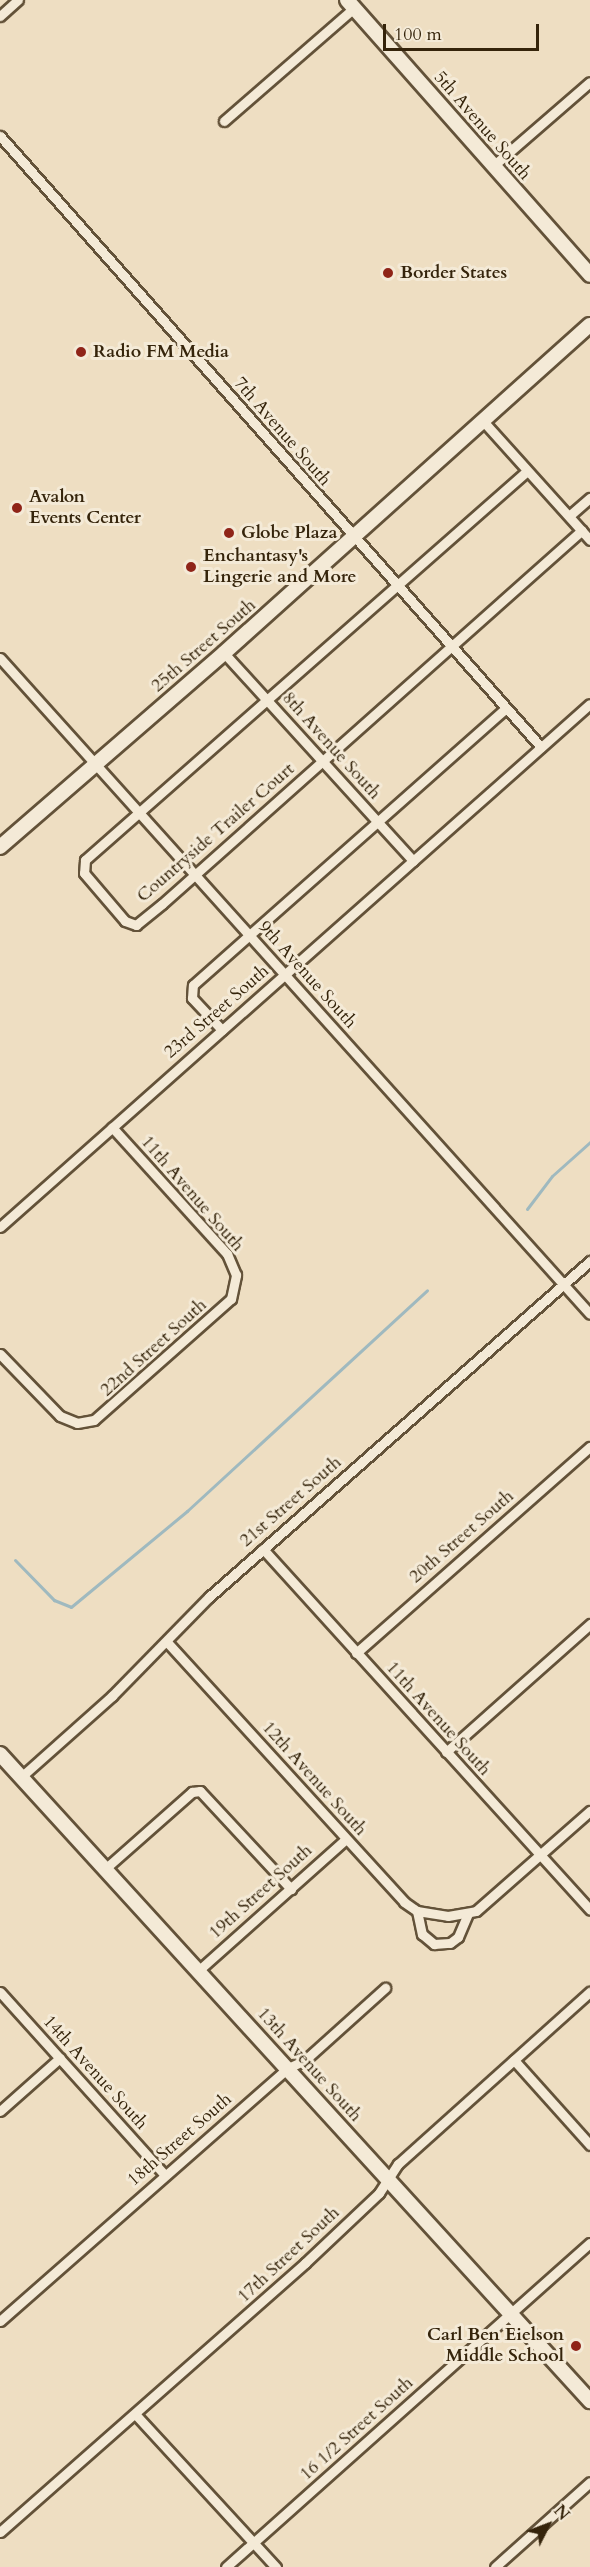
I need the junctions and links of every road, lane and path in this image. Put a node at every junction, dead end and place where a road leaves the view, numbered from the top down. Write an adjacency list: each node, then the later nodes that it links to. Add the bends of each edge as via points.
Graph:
1 (18, 0): 3 (street)
2 (351, 4): 5 (street); 7 (main road, 5th Avenue South)
3 (0, 16)
4 (590, 82): 7 (street)
5 (224, 121)
6 (0, 136): 15 (street, 7th Avenue South)
7 (493, 166): 8 (main road, 5th Avenue South)
8 (590, 275)
9 (590, 325): 10 (main road, 25th Street South)
10 (483, 421): 11 (street); 15 (main road, 25th Street South)
11 (527, 471): 13 (street); 17 (street, Countryside Trailer Court)
12 (590, 498): 13 (street)
13 (569, 516): 14 (street)
14 (582, 530): 16 (street); 18 (street, Countryside Trailer Court)
15 (353, 538): 17 (street, 7th Avenue South); 19 (main road, 25th Street South)
16 (590, 540)
17 (396, 586): 18 (street, 7th Avenue South); 21 (street, Countryside Trailer Court)
18 (451, 648): 23 (street, 7th Avenue South); 25 (street, Countryside Trailer Court)
19 (224, 654): 21 (street, 8th Avenue South); 26 (main road, 25th Street South)
20 (0, 658): 26 (street, 9th Avenue South)
21 (266, 700): 25 (street, 8th Avenue South); 27 (street, Countryside Trailer Court)
22 (590, 704): 24 (street, 23rd Street South)
23 (506, 708): 24 (street, 7th Avenue South); 28 (street)
24 (541, 747): 30 (street, 23rd Street South)
25 (323, 762): 28 (street, 8th Avenue South); 31 (street, Countryside Trailer Court)
26 (95, 765): 27 (street, 9th Avenue South); 29 (main road, 25th Street South)
27 (138, 814): 31 (street, 9th Avenue South); 31 (street, Countryside Trailer Court, via 85,860 82,868 125,921 136,925)
28 (377, 822): 30 (street, 8th Avenue South); 32 (street)
29 (0, 847)
30 (413, 861): 33 (street, 23rd Street South)
31 (194, 875): 32 (street, 9th Avenue South)
32 (249, 935): 33 (street, 9th Avenue South); 34 (street, via 193,985 192,998)
33 (285, 975): 34 (street, 23rd Street South); 38 (street, 9th Avenue South)
34 (222, 1030): 35 (street, 23rd Street South)
35 (112, 1127): 36 (street, 23rd Street South); 39 (street, 11th Avenue South, via 227,1254 236,1275)
36 (0, 1227)
37 (590, 1261): 38 (street, 21st Street South)
38 (563, 1284): 40 (street, 9th Avenue South); 43 (street, 21st Street South)
39 (235, 1288): 41 (street, 22nd Street South, via 226,1306 102,1416 84,1423 69,1420 51,1409)
40 (590, 1314)
41 (0, 1354)
42 (590, 1447): 46 (street, 20th Street South)
43 (263, 1549): 45 (street, 21st Street South, via 209,1597); 46 (street, 11th Avenue South)
44 (590, 1624): 47 (street)
45 (167, 1642): 49 (street, 21st Street South); 51 (street, 12th Avenue South)
46 (356, 1653): 47 (street, 11th Avenue South)
47 (446, 1752): 52 (street, 11th Avenue South)
48 (0, 1754): 49 (main road, 13th Avenue South)
49 (21, 1777): 53 (main road, 13th Avenue South)
50 (590, 1811): 52 (street)
51 (346, 1839): 54 (street, 19th Street South); 56 (street, 12th Avenue South)
52 (540, 1855): 55 (street, 11th Avenue South); 57 (street)
53 (106, 1868): 54 (street, via 192,1792 200,1791); 58 (main road, 13th Avenue South)
54 (291, 1888): 58 (street, 19th Street South)
55 (590, 1910)
56 (417, 1911): 57 (street, via 448,1916); 57 (street, via 422,1934 434,1944 450,1943 458,1936)
57 (468, 1914)
58 (199, 1970): 64 (main road, 13th Avenue South)
59 (385, 1989): 64 (street, 18th Street South, via 305,2060)
60 (0, 1992): 62 (street, 14th Avenue South)
61 (590, 1992): 63 (street, 17th Street South)
62 (60, 2058): 65 (street); 67 (street, 14th Avenue South)
63 (514, 2060): 66 (street); 68 (street, 17th Street South, via 398,2164)
64 (288, 2068): 67 (street, 18th Street South); 68 (main road, 13th Avenue South)
65 (0, 2111)
66 (590, 2145)
67 (165, 2175): 71 (street, 18th Street South)
68 (388, 2179): 70 (main road, 13th Avenue South); 73 (street, 17th Street South, via 379,2193 305,2263)
69 (590, 2243): 70 (street, 16 1/2 Street South)
70 (511, 2314): 72 (main road, 13th Avenue South); 76 (street, 16 1/2 Street South)
71 (0, 2321)
72 (590, 2401)
73 (136, 2415): 75 (street, 17th Street South); 76 (street)
74 (590, 2482): 79 (street)
75 (0, 2532)
76 (254, 2543): 77 (street, 16 1/2 Street South); 78 (street)
77 (226, 2567)
78 (276, 2567)
79 (495, 2567)

